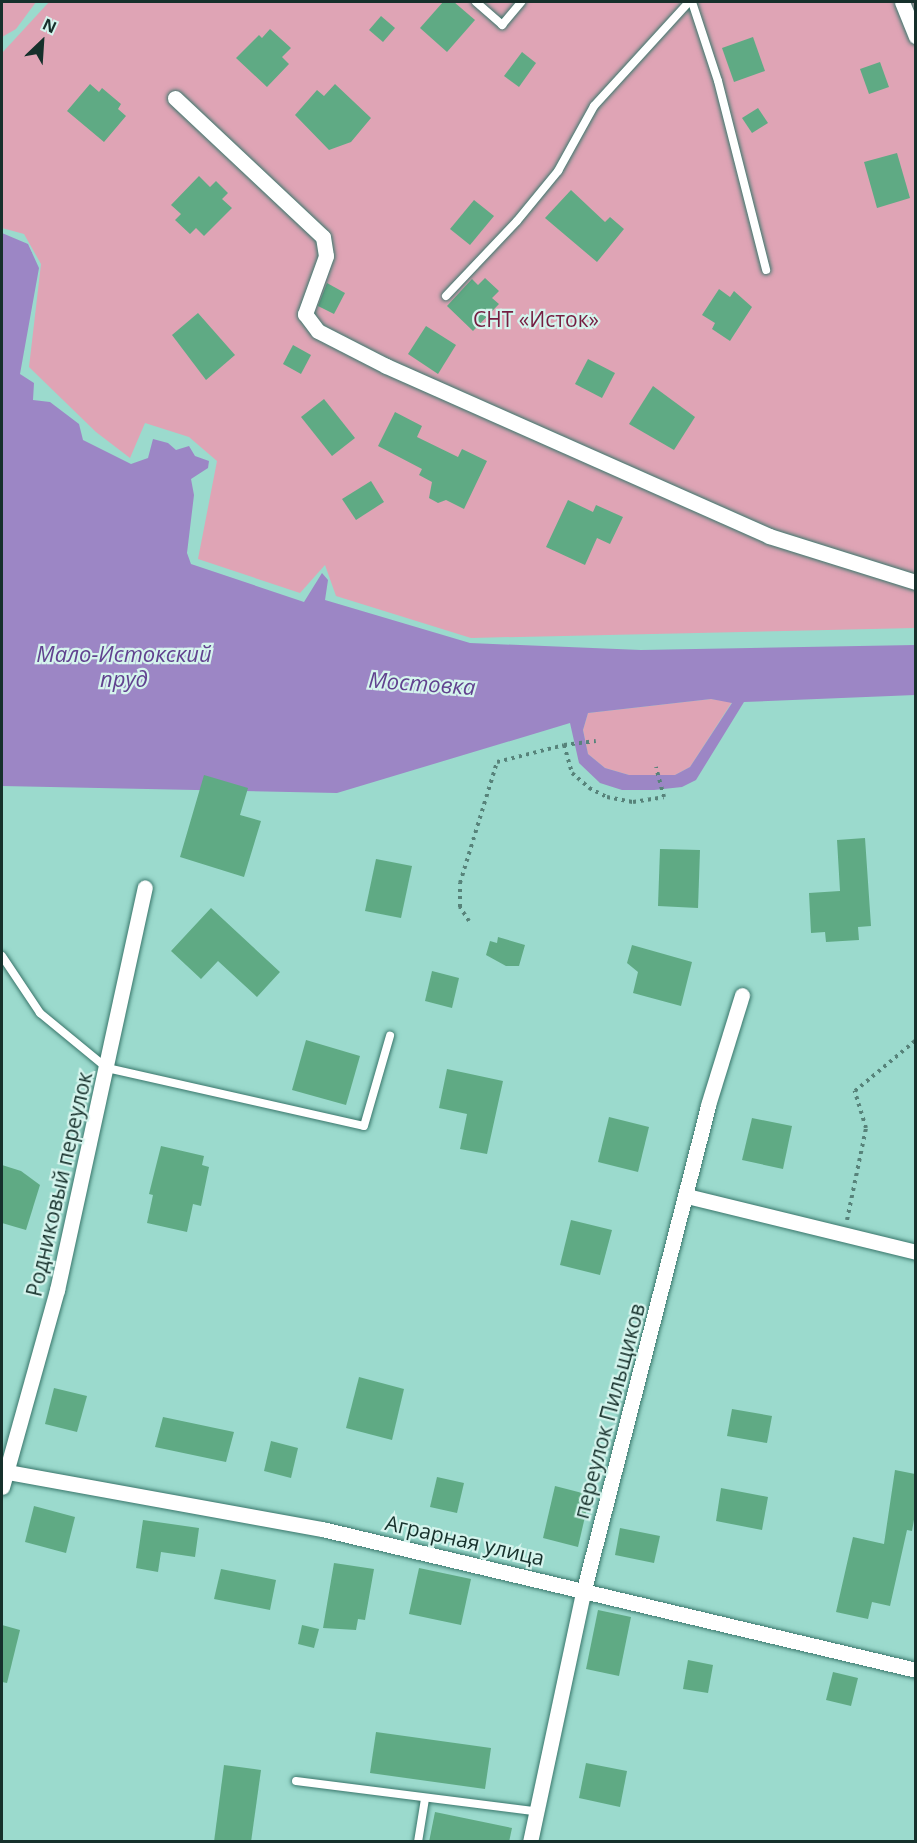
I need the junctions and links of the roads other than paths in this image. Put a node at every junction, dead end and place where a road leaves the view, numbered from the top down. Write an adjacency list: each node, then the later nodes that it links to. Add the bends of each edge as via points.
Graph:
1 (476, 2): 2 (lane, via 502,25)
2 (521, 2)
3 (691, 2): 7 (lane, via 718,81); 8 (lane, via 594,106 558,171)
4 (902, 2): 5 (street)
5 (915, 36)
6 (175, 98): 9 (street, via 323,237 326,256 305,314 318,331 386,366 769,536)
7 (766, 270)
8 (446, 296)
9 (915, 582)
10 (146, 888): 14 (street, Родниковый переулок)
11 (2, 956): 14 (lane, via 40,1013)
12 (742, 995): 15 (street, переулок Пильщиков, via 708,1105)
13 (390, 1036): 14 (lane, via 364,1126)
14 (107, 1068): 17 (street, Родниковый переулок, via 57,1290)
15 (687, 1196): 16 (street); 18 (street, переулок Пильщиков)
16 (915, 1252)
17 (3, 1477): 18 (street, Аграрная улица, via 322,1529)
18 (584, 1589): 19 (street, Аграрная улица); 22 (street, переулок Пильщиков)
19 (915, 1670)
20 (296, 1781): 21 (lane)
21 (425, 1799): 22 (lane); 23 (lane)
22 (535, 1811): 24 (street, переулок Пильщиков)
23 (418, 1842)
24 (530, 1842)

